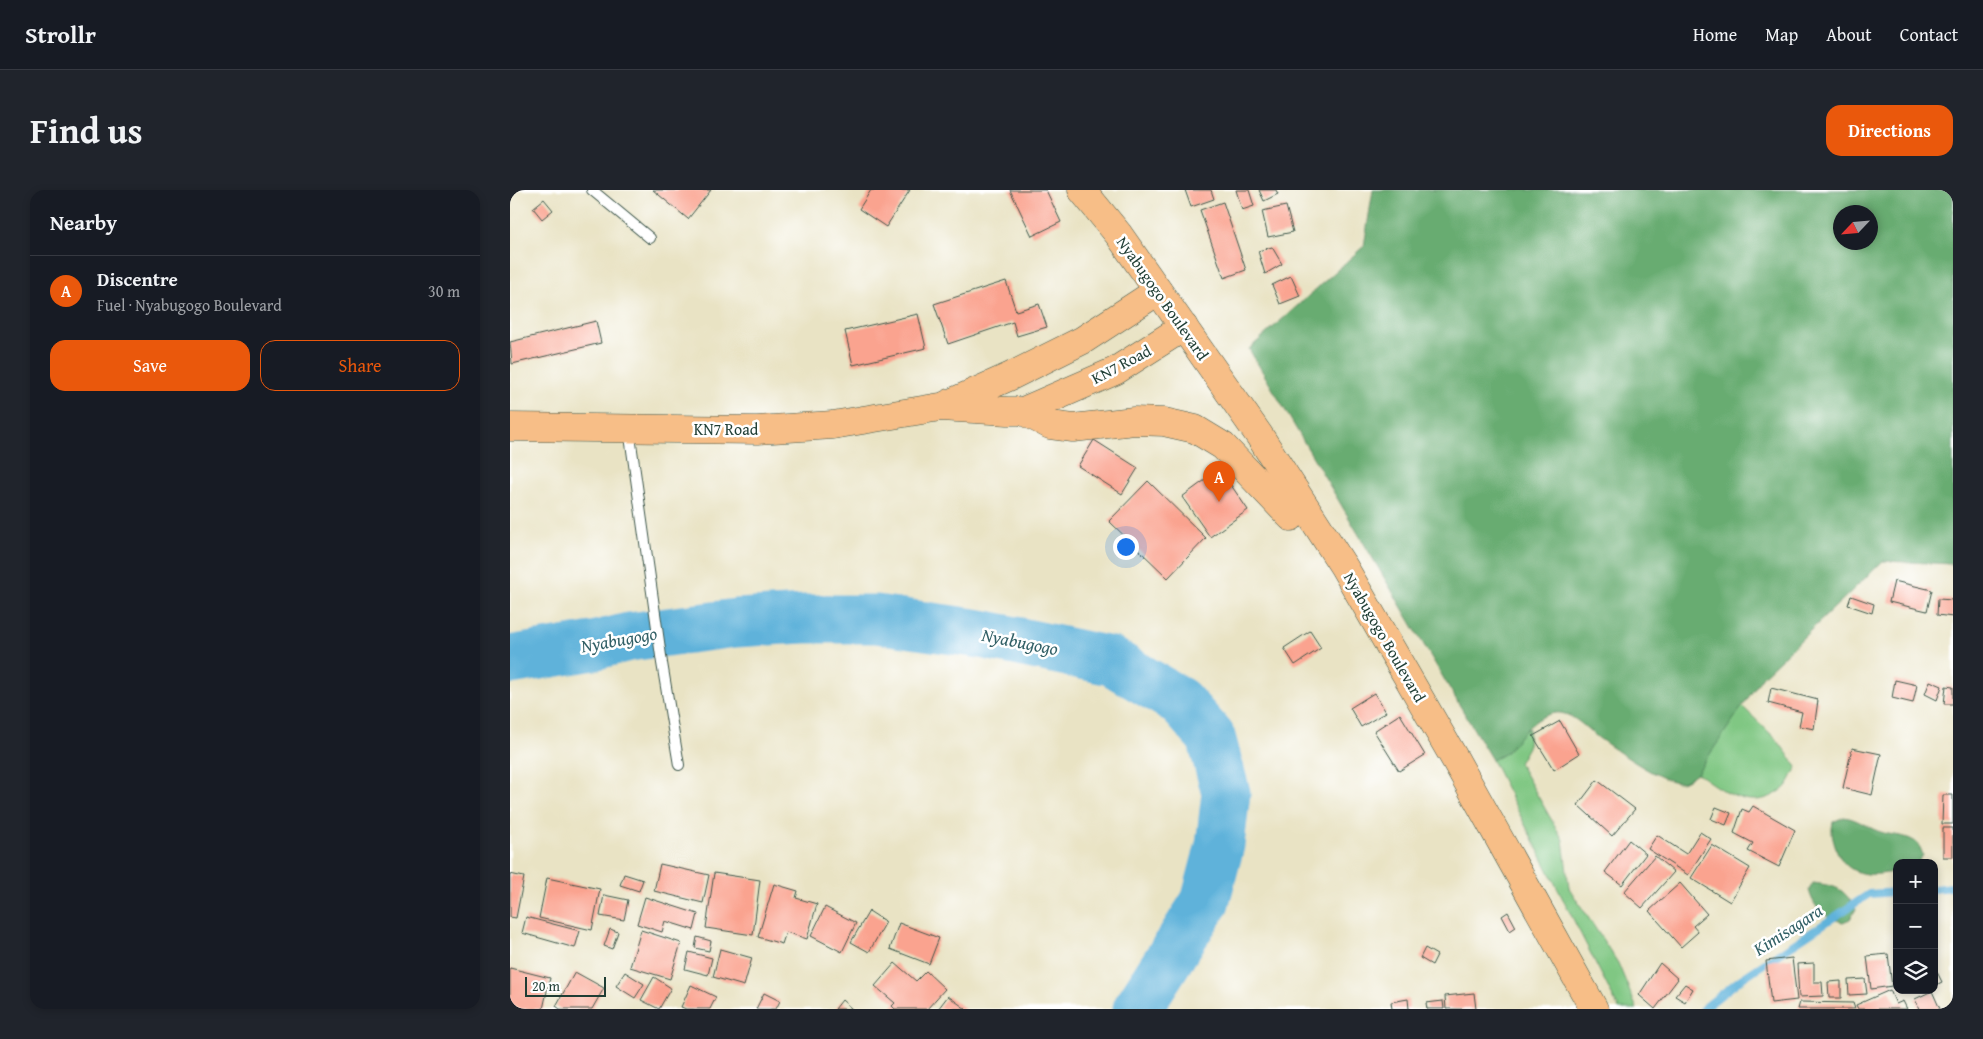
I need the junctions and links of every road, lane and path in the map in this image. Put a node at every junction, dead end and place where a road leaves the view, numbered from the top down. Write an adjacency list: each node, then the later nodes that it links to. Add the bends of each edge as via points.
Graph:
1 (592, 190): 4 (lane)
2 (1064, 190): 5 (main road)
3 (1082, 190): 5 (main road, Nyabugogo Boulevard, via 1119,235)
4 (650, 238)
5 (1151, 295): 6 (main road); 7 (main road, KN7 Road, via 1083,340)
6 (1176, 332): 8 (main road, KN7 Road, via 1115,370); 11 (main road, Nyabugogo Boulevard); 12 (main road, Nyabugogo Boulevard, via 1259,435 1344,567)
7 (940, 407): 8 (main road, KN7 Road); 10 (main road, KN7 Road, via 832,425 757,430)
8 (1023, 411): 11 (main road, via 1050,425 1073,428 1134,421 1164,422 1195,429 1223,446)
9 (510, 426): 10 (main road, KN7 Road)
10 (628, 428): 13 (lane)
11 (1291, 517): 12 (main road, Nyabugogo Boulevard, via 1345,589)
12 (1428, 711): 14 (main road)
13 (679, 766)
14 (1594, 1009)

